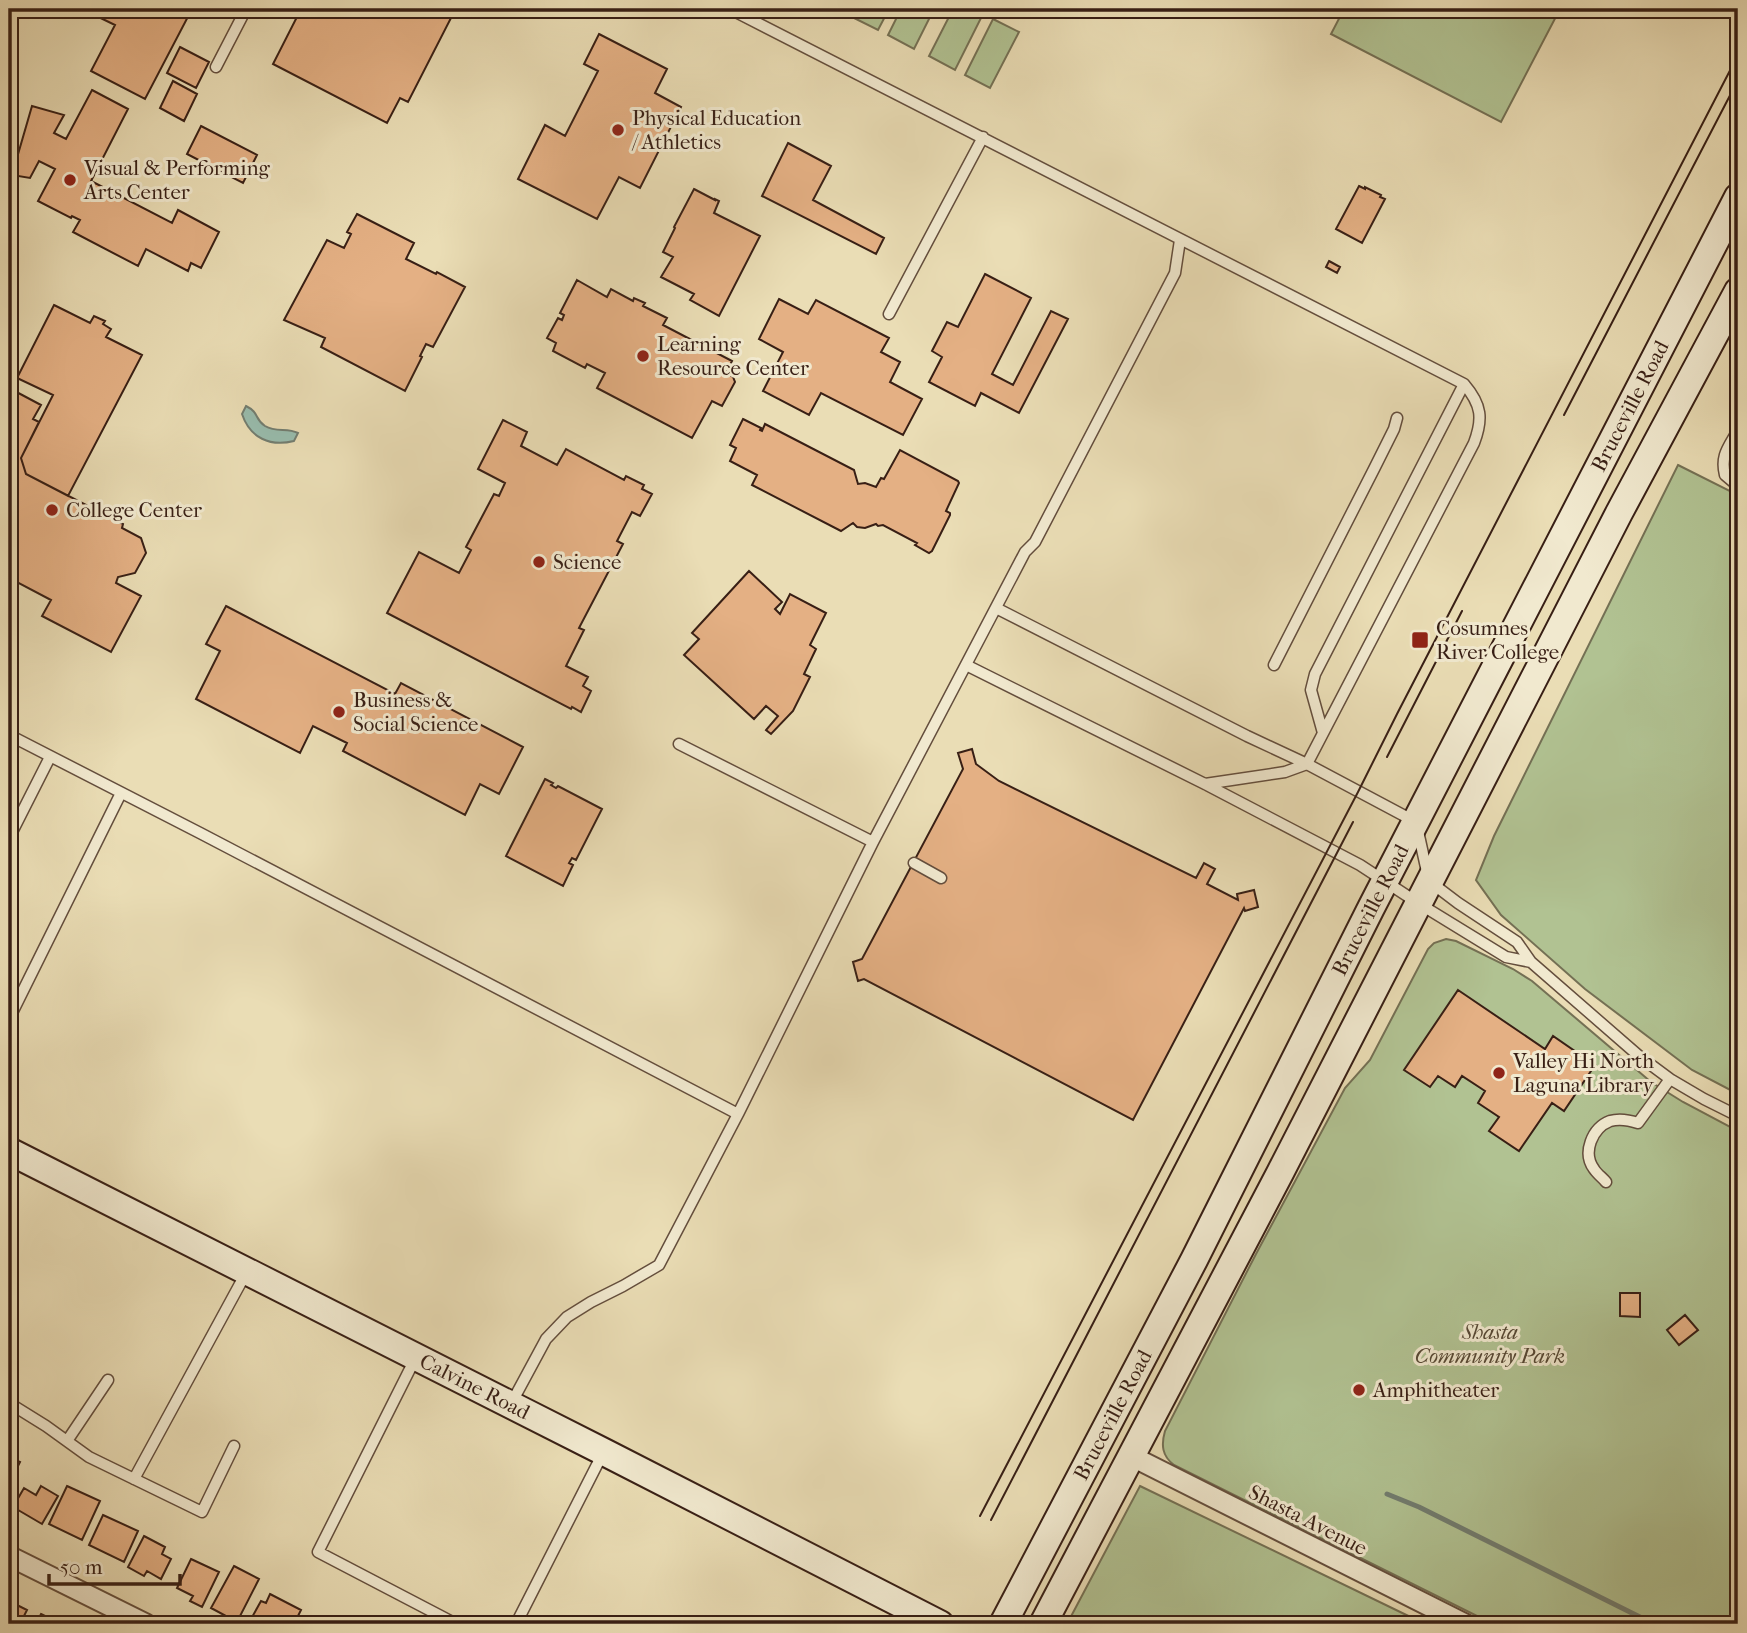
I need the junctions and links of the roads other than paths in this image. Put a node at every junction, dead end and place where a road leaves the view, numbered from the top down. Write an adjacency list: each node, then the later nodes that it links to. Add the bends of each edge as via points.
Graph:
1 (246, 9): 3 (lane)
2 (730, 9): 4 (lane)
3 (216, 67)
4 (983, 137): 7 (lane); 9 (lane)
5 (1738, 198): 6 (main road, Bruceville Road)
6 (1729, 234): 24 (main road, Bruceville Road)
7 (1180, 240): 10 (lane); 14 (lane, via 1175,273)
8 (1738, 291): 30 (main road, Bruceville Road)
9 (889, 314)
10 (1464, 384): 17 (lane, via 1315,674 1311,690); 17 (lane, via 1477,402 1480,418 1474,443)
11 (1397, 418): 16 (lane)
12 (1738, 430): 13 (lane, via 1722,464 1725,475)
13 (1738, 486)
14 (996, 608): 15 (lane); 21 (lane)
15 (966, 665): 22 (lane); 26 (lane)
16 (1274, 665)
17 (1323, 733): 21 (lane)
18 (9, 736): 20 (lane)
19 (679, 744): 26 (lane)
20 (50, 757): 23 (lane); 25 (lane)
21 (1307, 764): 22 (lane, via 1285,772); 24 (lane)
22 (1205, 784): 29 (lane)
23 (121, 793): 32 (lane); 34 (lane)
24 (1416, 822): 29 (main road, Bruceville Road); 30 (lane)
25 (9, 838)
26 (873, 842): 34 (lane)
27 (914, 863): 28 (lane)
28 (942, 878)
29 (1385, 881): 30 (lane); 38 (main road, Bruceville Road)
30 (1424, 892): 31 (lane, via 1506,957); 31 (lane, via 1458,903 1517,942); 47 (main road, Bruceville Road)
31 (1531, 962): 33 (lane)
32 (9, 1019)
33 (1670, 1079): 35 (lane); 37 (lane, via 1638,1123 1620,1119 1595,1132 1590,1160)
34 (738, 1114): 43 (lane, via 659,1265 567,1317 546,1339)
35 (1738, 1116)
36 (9, 1151): 39 (main road, Calvine Road)
37 (1606, 1182)
38 (1194, 1260): 47 (main road, via 1196,1285 1189,1304 1121,1442 1124,1453); 54 (main road, Bruceville Road)
39 (247, 1271): 40 (main road, Calvine Road); 48 (lane)
40 (416, 1356): 43 (main road, Calvine Road); 51 (lane, via 318,1552)
41 (108, 1380): 44 (lane)
42 (9, 1403): 44 (lane)
43 (511, 1405): 46 (main road, Calvine Road)
44 (67, 1441): 48 (lane)
45 (234, 1446): 48 (lane, via 202,1512)
46 (604, 1452): 52 (lane); 53 (main road, Calvine Road)
47 (1131, 1456): 55 (main road, Bruceville Road); 56 (street, Shasta Avenue)
48 (134, 1479)
49 (9, 1556): 50 (street)
50 (146, 1624)
51 (456, 1624)
52 (516, 1624)
53 (940, 1624)
54 (1003, 1624)
55 (1044, 1624)
56 (1465, 1624)

